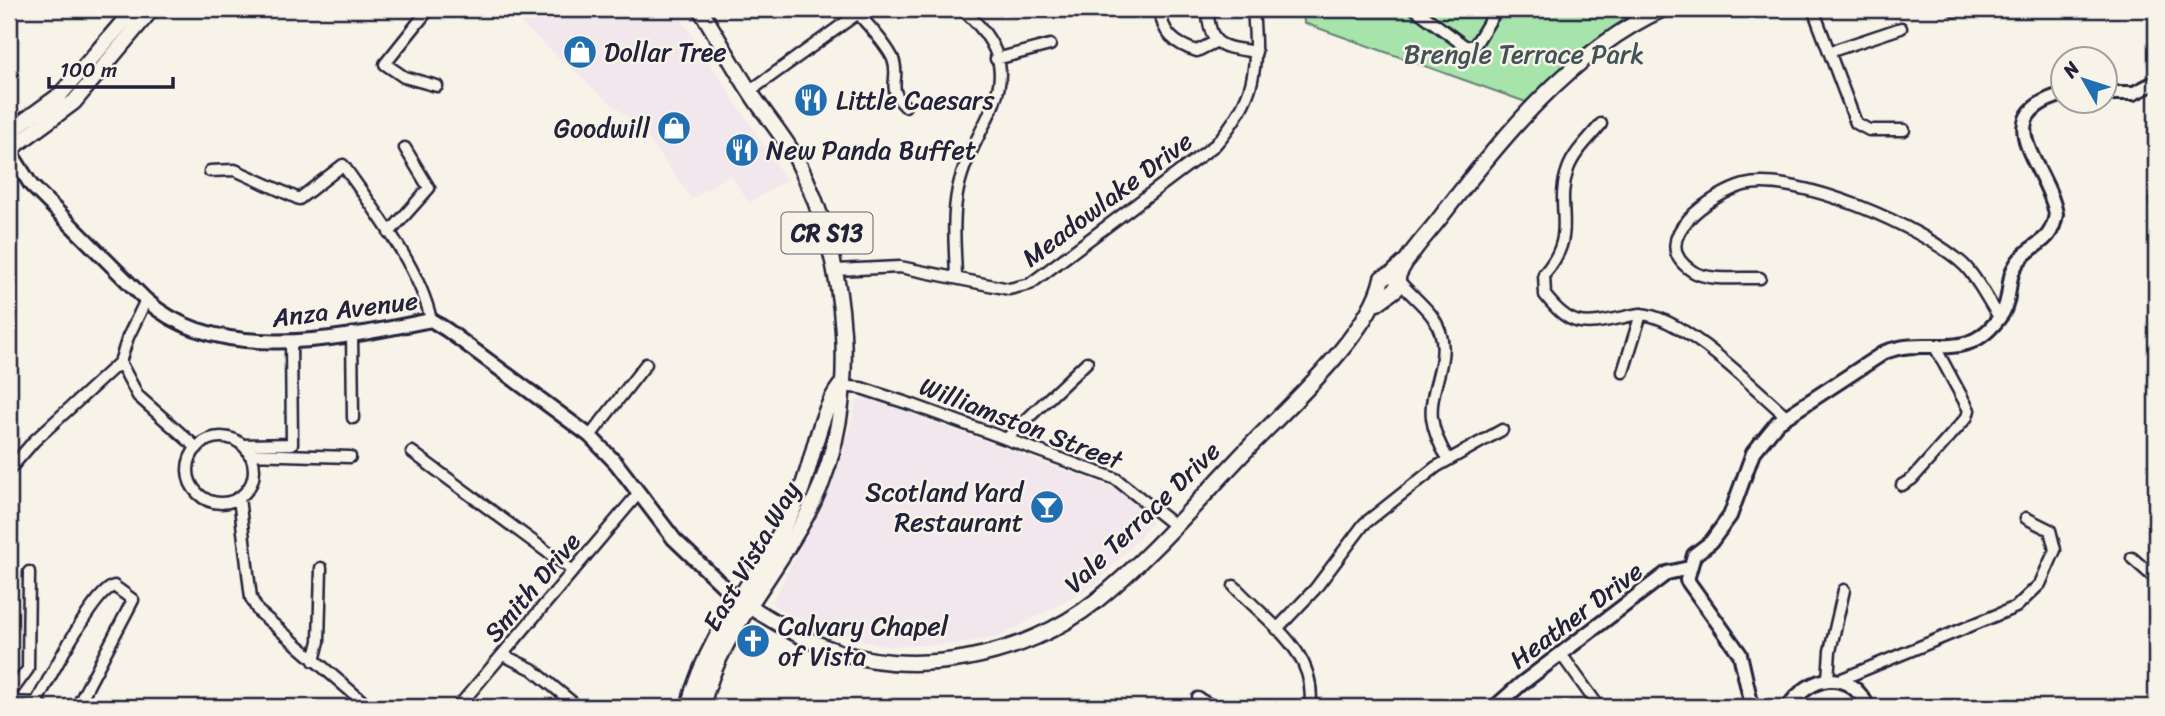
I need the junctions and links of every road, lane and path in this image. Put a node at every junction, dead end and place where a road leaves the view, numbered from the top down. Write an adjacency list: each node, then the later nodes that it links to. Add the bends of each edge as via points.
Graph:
1 (134, 9): 29 (main road, via 60,95)
2 (152, 9): 31 (main road, via 74,102)
3 (429, 9): 22 (street, via 386,64 404,77)
4 (700, 9): 23 (main road, East Vista Way / CR S13)
5 (962, 9): 20 (street, via 990,38)
6 (1161, 9): 16 (street, via 1167,33 1175,42 1197,51)
7 (1208, 9): 16 (street, via 1210,36)
8 (1253, 9): 18 (street, Meadowlake Drive)
9 (1415, 9): 10 (street, via 1466,47 1475,45)
10 (1497, 9)
11 (1662, 9): 14 (main road, Vale Terrace Drive)
12 (1813, 9): 19 (street)
13 (861, 11): 23 (street); 26 (street, via 892,57 894,90)
14 (1633, 15): 37 (main road, Vale Terrace Drive, via 1581,60 1480,165)
15 (1901, 28): 19 (street)
16 (1215, 42): 18 (street)
17 (1050, 45): 20 (street)
18 (1256, 52): 35 (street, Meadowlake Drive, via 1253,81 1240,116 1215,145 1030,284 1009,289)
19 (1829, 52): 28 (street, via 1856,124 1869,130)
20 (996, 59): 35 (street, via 998,92 958,190)
21 (2156, 82): 24 (street, via 2134,93)
22 (437, 86)
23 (750, 91): 34 (main road, East Vista Way / CR S13, via 797,160 825,226)
24 (2120, 93)
25 (2050, 99): 40 (street, via 2035,104 2024,122 2024,139 2056,214 2054,228 2015,264)
26 (905, 106)
27 (1601, 124): 39 (street, via 1569,169 1564,241 1544,274 1542,288 1572,322 1590,324)
28 (1904, 130)
29 (9, 132)
30 (405, 148): 33 (street, via 429,188)
31 (9, 150): 38 (street, Anza Avenue, via 31,185)
32 (210, 171): 33 (street, via 235,170 299,199 343,165)
33 (389, 233): 41 (street)
34 (836, 270): 35 (street, Meadowlake Drive, via 900,267); 49 (main road, East Vista Way / CR S13, via 842,326)
35 (956, 276)
36 (1759, 278): 40 (street, via 1704,276 1692,271 1677,248 1679,231 1721,192 1759,182 1793,186 1897,222 1933,241 1965,266)
37 (1392, 283): 59 (street, via 1433,317 1442,341 1443,362 1431,415 1437,441); 65 (main road, Vale Terrace Drive, via 1324,370)
38 (146, 300): 43 (street, Anza Avenue, via 173,321 205,333 247,341); 45 (street)
39 (1641, 314): 48 (street); 50 (street, via 1708,346)
40 (2000, 317): 44 (street, via 1981,338 1965,346)
41 (431, 320): 42 (street, Anza Avenue); 53 (street, Anza Avenue)
42 (352, 333): 43 (street, Anza Avenue); 51 (street)
43 (292, 341): 56 (street, via 292,444)
44 (1935, 347): 50 (street, via 1897,347 1885,352); 61 (street, via 1969,410)
45 (120, 362): 55 (street, via 138,396); 60 (street)
46 (1087, 362): 54 (street)
47 (646, 363): 53 (street)
48 (1623, 372)
49 (841, 386): 54 (street, Williamston Street, via 861,388); 74 (main road, East Vista Way / CR S13, via 827,404 815,453 793,509); 75 (main road, East Vista Way / CR S13, via 843,403 836,437 814,502)
50 (1786, 416): 68 (street, via 1753,453 1723,529 1695,555)
51 (353, 418)
52 (1502, 430): 59 (street)
53 (590, 436): 62 (street, Anza Avenue)
54 (1006, 439): 65 (street, Williamston Street, via 1116,479)
55 (197, 448): 56 (street, via 224,438); 63 (street, via 188,467 193,487 208,501)
56 (246, 449): 58 (street); 63 (street, via 254,473)
57 (412, 452): 69 (street)
58 (350, 457)
59 (1448, 459): 76 (street, via 1364,524)
60 (9, 470)
61 (1902, 485)
62 (638, 494): 69 (street, Smith Drive); 74 (street, Anza Avenue, via 674,538)
63 (239, 498): 79 (street, via 251,598 258,611)
64 (2026, 518): 80 (street, via 2050,530 2055,550 2033,593 2016,607)
65 (1174, 525): 75 (main road, Vale Terrace Drive, via 1122,578 1074,616 1034,639 974,657 902,662 861,656 827,648 786,630)
66 (2132, 558): 71 (street)
67 (321, 568): 79 (street)
68 (1689, 568): 77 (street, Heather Drive, via 1667,573); 95 (street, via 1687,580 1694,593 1740,654)
69 (573, 571): 78 (street, Smith Drive)
70 (29, 572): 81 (street, via 28,669)
71 (2156, 579)
72 (1234, 586): 76 (street)
73 (1844, 590): 80 (street, via 1830,651)
74 (737, 599): 75 (main road, Vale Terrace Drive); 89 (main road, East Vista Way, via 710,646)
75 (751, 607): 90 (main road, East Vista Way / CR S13, via 722,656)
76 (1278, 629): 92 (street, via 1307,668)
77 (1561, 654): 93 (street, Heather Drive); 94 (street)
78 (503, 655): 87 (street, Smith Drive); 88 (street, via 532,668)
79 (314, 661): 86 (street)
80 (1833, 680): 96 (street, via 1807,687); 97 (street, via 1855,689)
81 (9, 695)
82 (1198, 698): 91 (street)
83 (9, 702): 84 (street)
84 (40, 705): 85 (street, via 86,617 103,591 114,586 133,600)
85 (77, 707)
86 (369, 707)
87 (458, 707)
88 (578, 707)
89 (688, 707)
90 (702, 707)
91 (1214, 707)
92 (1310, 707)
93 (1495, 707)
94 (1599, 707)
95 (1752, 707)
96 (1788, 707)
97 (1868, 707)

